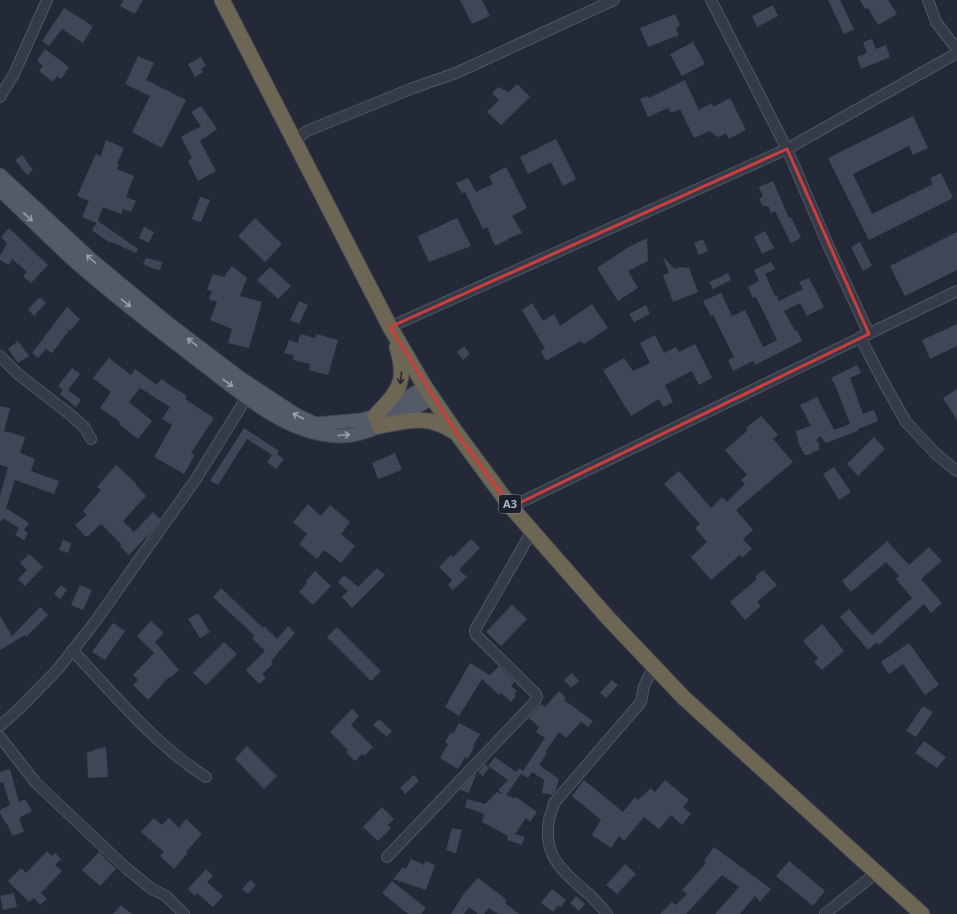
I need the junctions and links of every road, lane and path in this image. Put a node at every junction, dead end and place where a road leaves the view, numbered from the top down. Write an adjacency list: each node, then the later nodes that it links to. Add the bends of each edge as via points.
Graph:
1 (47, 0): 8 (street, via 14,74)
2 (222, 0): 9 (highway, A3)
3 (614, 0): 9 (street, via 456,74 306,131)
4 (711, 0): 10 (street)
5 (928, 0): 6 (street, via 936,22)
6 (957, 49)
7 (957, 53): 10 (street)
8 (0, 97)
9 (294, 141): 14 (highway, A3)
10 (787, 149): 14 (street); 15 (street)
11 (0, 175): 20 (main road, one-way to 11, via 316,424 298,416 240,378 169,324 94,262)
12 (2, 197): 19 (main road, one-way to 19, via 79,265)
13 (957, 291): 15 (street)
14 (390, 327): 18 (highway, A3); 20 (highway, one-way to 20, via 400,358 402,379)
15 (870, 334): 16 (street)
16 (860, 338): 23 (street, via 906,422 936,454); 24 (street)
17 (0, 356): 22 (street, via 18,374 72,416 85,428)
18 (429, 393): 20 (main road); 21 (highway, A3)
19 (246, 397): 20 (main road, one-way to 20, via 281,419 303,430 319,434 358,434); 26 (street, via 196,479)
20 (377, 421): 21 (highway, via 426,420)
21 (454, 431): 24 (highway, A3)
22 (90, 439)
23 (957, 471)
24 (511, 507): 25 (highway, A3)
25 (532, 531): 27 (highway, A3, via 608,618); 31 (street, via 476,630 476,635 536,694 536,699)
26 (72, 650): 28 (street, via 38,691); 30 (street, via 148,729 186,764)
27 (656, 668): 32 (highway, A3, via 690,703); 34 (street, via 648,676 641,702 554,803 549,821 548,842 553,858)
28 (0, 726)
29 (0, 737): 33 (street, via 36,783 126,868 152,889 166,896)
30 (206, 777)
31 (386, 857)
32 (876, 873): 35 (street); 36 (highway, A3)
33 (184, 914)
34 (608, 914)
35 (826, 914)
36 (922, 914)

